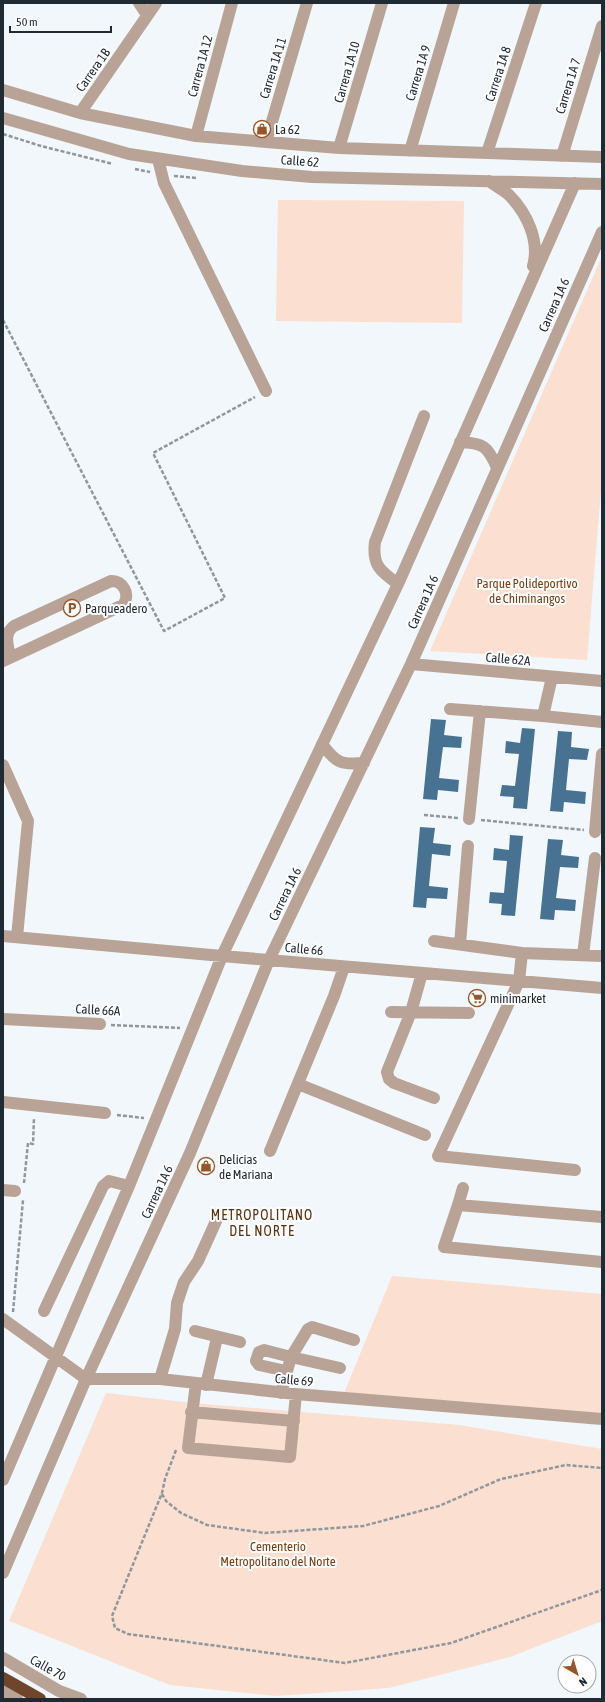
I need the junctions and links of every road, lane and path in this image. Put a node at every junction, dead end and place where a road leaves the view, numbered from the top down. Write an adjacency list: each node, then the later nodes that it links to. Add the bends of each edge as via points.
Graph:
1 (139, 3): 8 (street)
2 (156, 3): 8 (street, Carrera 1B)
3 (232, 3): 13 (street, Carrera 1A 12)
4 (307, 3): 14 (street, Carrera 1A 11)
5 (382, 3): 15 (street, Carrera 1A 10)
6 (454, 3): 16 (street, Carrera 1A 9)
7 (536, 3): 17 (street, Carrera 1A 8)
8 (147, 15): 11 (street, Carrera 1B)
9 (602, 26): 18 (street, Carrera 1A 7)
10 (3, 90): 11 (street, Calle 62)
11 (80, 113): 13 (street, Calle 62)
12 (3, 118): 20 (street, Calle 62, via 122,153)
13 (196, 136): 14 (street, Calle 62)
14 (266, 142): 15 (street, Calle 62)
15 (339, 148): 16 (street, Calle 62)
16 (410, 151): 17 (street, Calle 62)
17 (487, 153): 18 (street, Calle 62)
18 (562, 156): 19 (street, Calle 62)
19 (602, 157)
20 (158, 159): 21 (street, Calle 62, via 312,177); 27 (street, via 164,183)
21 (488, 180): 22 (street, Calle 62); 25 (street, via 508,194 524,213 531,230 535,260)
22 (575, 183): 23 (street, Calle 62); 25 (street, Carrera 1A 6)
23 (602, 184)
24 (602, 232): 30 (street, Carrera 1A 6)
25 (529, 284): 29 (street, Carrera 1A 6)
26 (3, 320): 27 (path, via 164,631 225,598 154,453)
27 (266, 391)
28 (424, 416): 31 (street, via 375,542 373,555 381,571)
29 (460, 442): 30 (street, via 476,443 490,452); 31 (street, Carrera 1A 6)
30 (497, 468): 33 (street, Carrera 1A 6)
31 (398, 584): 40 (street, Carrera 1A 6)
32 (6, 659): 32 (street, via 123,605 127,596 121,583 111,581 14,626 8,630 6,636)
33 (411, 664): 34 (street, Calle 62A); 42 (street, Carrera 1A 6)
34 (552, 677): 35 (street, Calle 62A); 38 (street)
35 (602, 681)
36 (450, 710): 37 (street)
37 (480, 712): 38 (street); 45 (street)
38 (543, 716): 39 (street)
39 (602, 722)
40 (322, 744): 42 (street, via 332,758 347,765); 55 (street, Carrera 1A 6)
41 (602, 754): 46 (street)
42 (364, 763): 57 (street, Carrera 1A 6)
43 (3, 765): 50 (street, via 28,821)
44 (424, 815): 45 (path)
45 (469, 819): 46 (path)
46 (595, 832)
47 (468, 846): 52 (street)
48 (595, 858): 54 (street)
49 (3, 936): 50 (street, Calle 66)
50 (17, 937): 55 (street, Calle 66)
51 (434, 941): 52 (street)
52 (460, 944): 53 (street)
53 (522, 953): 54 (street); 60 (street)
54 (583, 955): 56 (street)
55 (222, 956): 57 (street, Calle 66); 67 (street, Carrera 1A 6)
56 (602, 956)
57 (269, 960): 58 (street, Calle 66); 95 (street, Carrera 1A 6, via 190,1153)
58 (344, 967): 59 (street, Calle 66); 68 (street)
59 (422, 973): 60 (street, Calle 66); 63 (street)
60 (519, 981): 61 (street, Calle 66); 76 (street, via 438,1156)
61 (602, 988)
62 (391, 1012): 63 (street)
63 (411, 1012): 64 (street); 69 (street, via 387,1072 389,1079 394,1083)
64 (469, 1013)
65 (3, 1019): 66 (street, Calle 66A)
66 (100, 1024): 67 (path, Calle 66A)
67 (192, 1029): 73 (street, Carrera 1A 6)
68 (298, 1084): 74 (street); 75 (street)
69 (434, 1098)
70 (3, 1102): 71 (street)
71 (35, 1106): 72 (street); 79 (path, via 33,1144 28,1143)
72 (104, 1113): 73 (path)
73 (157, 1119): 77 (street, Carrera 1A 6)
74 (425, 1135)
75 (270, 1152)
76 (574, 1170)
77 (129, 1186): 84 (street, via 108,1181 103,1186); 91 (street, Carrera 1A 6)
78 (463, 1188): 80 (street)
79 (16, 1192): 85 (path)
80 (458, 1205): 81 (street); 83 (street, via 444,1247)
81 (602, 1217)
82 (217, 1219): 94 (street, via 198,1261 184,1282 177,1303 175,1329)
83 (602, 1262)
84 (44, 1311)
85 (8, 1316): 91 (street)
86 (195, 1331): 87 (street)
87 (217, 1338): 89 (street); 96 (street)
88 (354, 1340): 90 (street, via 312,1327 308,1329)
89 (240, 1342)
90 (291, 1357): 92 (street); 93 (street); 93 (street, via 264,1350 259,1352 256,1361 259,1365)
91 (56, 1358): 95 (street); 103 (street, Carrera 1A 6)
92 (340, 1368)
93 (286, 1370): 97 (street)
94 (161, 1375): 95 (street, Calle 69); 96 (street, Calle 69)
95 (86, 1379): 104 (street, Carrera 1A 6)
96 (201, 1384): 97 (street, Calle 69); 99 (street)
97 (281, 1393): 98 (street, Calle 69)
98 (296, 1394): 100 (street, Calle 69); 101 (street)
99 (191, 1412): 101 (street); 101 (street, via 188,1448 290,1457)
100 (602, 1419)
101 (294, 1421)
102 (602, 1468): 105 (path, via 566,1465 501,1479 440,1506 363,1526 266,1533 206,1525 181,1513 166,1501 162,1494 112,1616 115,1628 128,1634 345,1663 451,1643)
103 (3, 1480)
104 (3, 1573)
105 (602, 1590)
106 (3, 1658): 111 (street, Calle 70, via 59,1691)
107 (3, 1678): 110 (highway)
108 (3, 1691): 109 (street)
109 (17, 1699)
110 (40, 1699)
111 (81, 1699)

